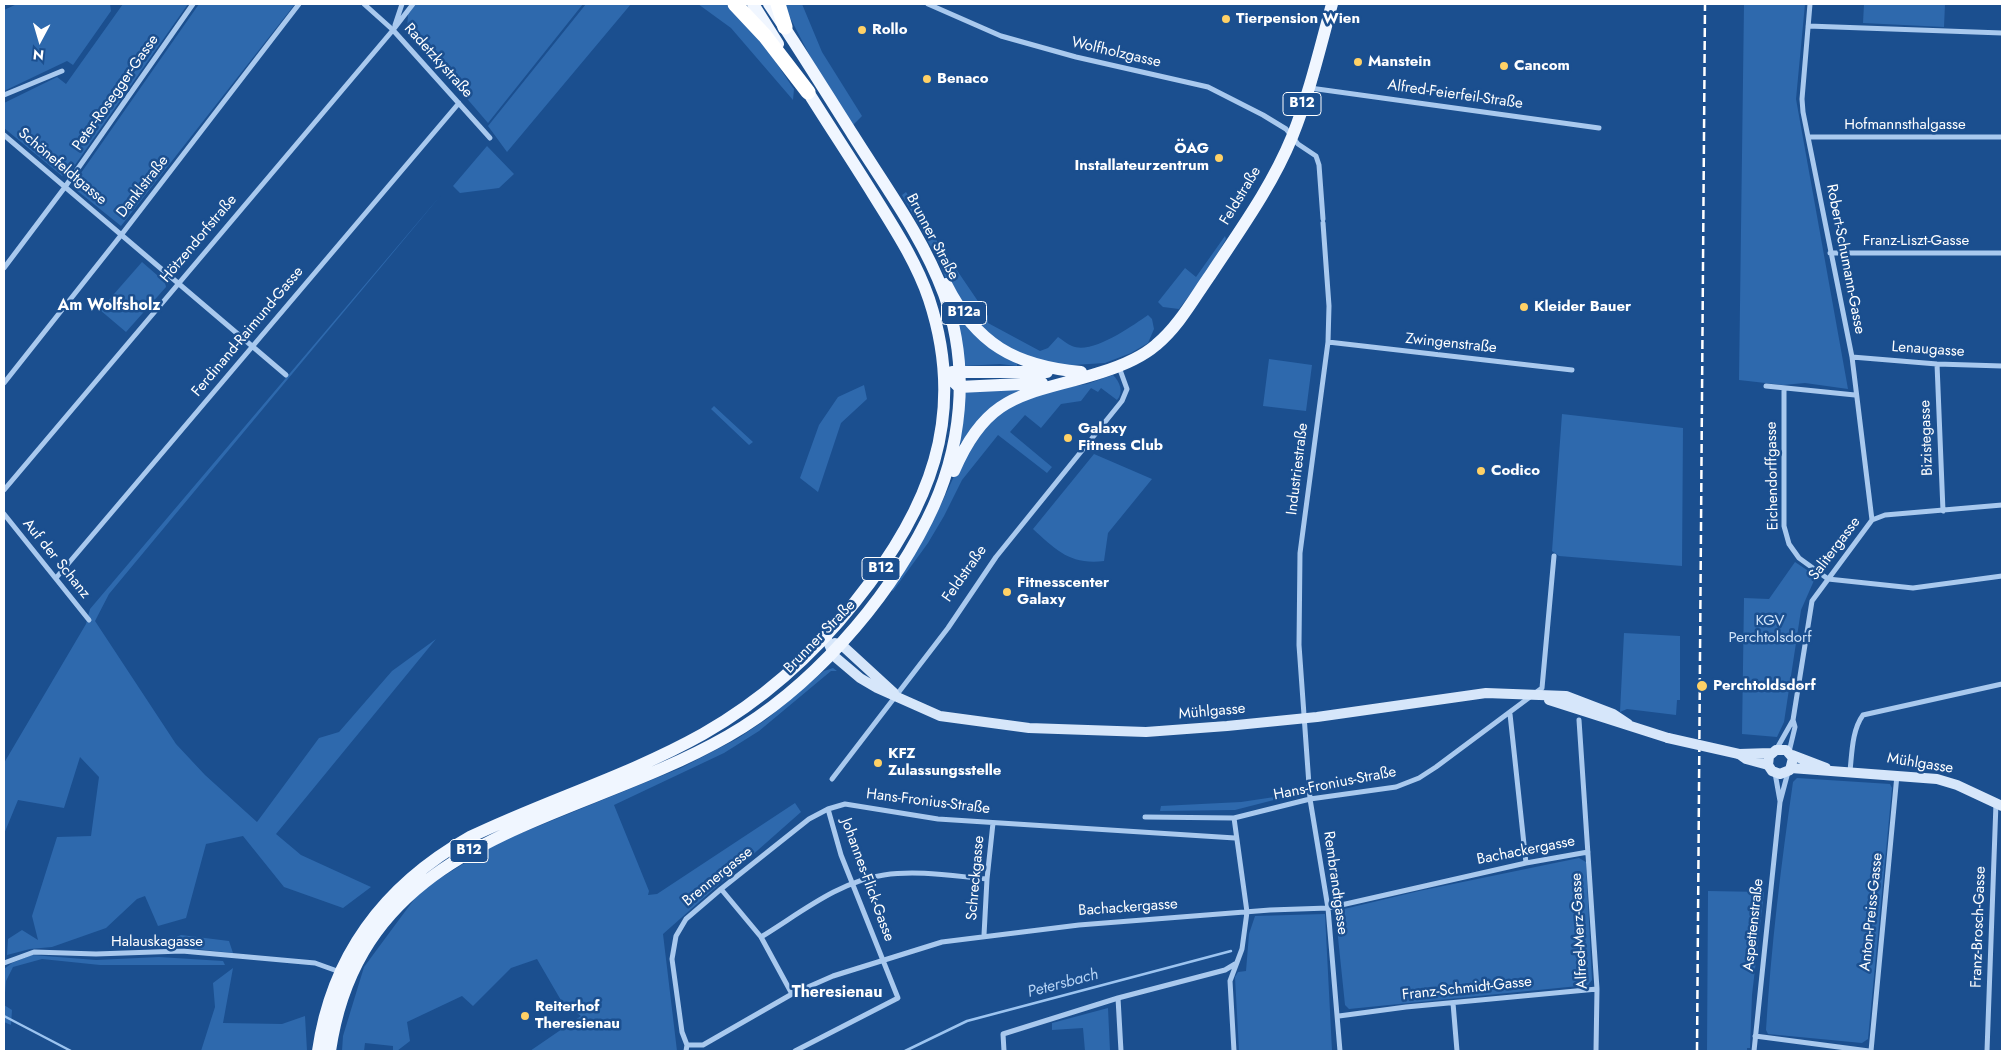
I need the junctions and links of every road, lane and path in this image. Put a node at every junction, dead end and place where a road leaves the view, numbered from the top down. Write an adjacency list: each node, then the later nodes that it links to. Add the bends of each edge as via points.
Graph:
1 (193, 4): 28 (street, Peter-Rosegger-Gasse)
2 (300, 4): 30 (street, Danklstraße)
3 (364, 4): 15 (street, Radetzkystraße)
4 (402, 4): 15 (street)
5 (413, 4): 15 (street, Hötzendorfstraße)
6 (735, 4): 19 (highway, via 765,36)
7 (753, 4): 19 (main road, Brunner Straße / B12a)
8 (769, 4): 14 (main road, Brunner Straße / B12a)
9 (778, 4): 14 (highway)
10 (928, 4): 24 (street, Wolfholzgasse, via 1001,36 1208,87 1280,125)
11 (1332, 4): 18 (main road, Feldstraße / B12)
12 (1810, 4): 13 (street, Robert-Schumann-Gasse)
13 (1808, 26): 16 (street); 25 (street, Robert-Schumann-Gasse, via 1802,99)
14 (785, 27): 29 (main road, Brunner Straße / B12a)
15 (393, 30): 21 (street, Radetzkystraße); 34 (street, Hötzendorfstraße)
16 (2002, 33)
17 (62, 71): 20 (street)
18 (1307, 88): 22 (street, Alfred-Feierfeil-Straße); 24 (main road, Feldstraße / B12)
19 (808, 92): 43 (main road, Brunner Straße / B12a, via 891,223 920,277 935,323)
20 (4, 95)
21 (459, 103): 27 (street, Radetzkystraße); 36 (street, Ferdinand-Raimund-Gasse)
22 (1599, 128)
23 (4, 135): 28 (street, Schönefeldtgasse)
24 (1292, 137): 35 (street, Industriestraße, via 1316,156 1320,165 1329,306); 40 (main road, Feldstraße / B12, via 1269,184 1189,306 1155,346)
25 (1809, 137): 26 (street, Hofmannsthalgasse); 31 (street, Robert-Schumann-Gasse)
26 (2002, 137)
27 (490, 138)
28 (65, 187): 30 (street, Schönefeldtgasse); 33 (street, Peter-Rosegger-Gasse)
29 (894, 198): 42 (main road, Brunner Straße / B12a, via 944,294 954,330); 45 (main road, B12a, via 912,219 961,310 985,336 1022,361)
30 (122, 234): 34 (street, Schönefeldtgasse); 46 (street, Danklstraße)
31 (1830, 253): 32 (street, Franz-Liszt-Gasse); 37 (street, Robert-Schumann-Gasse)
32 (2002, 253)
33 (4, 268)
34 (179, 283): 36 (street, Schönefeldtgasse); 52 (street, Hötzendorfstraße)
35 (1328, 342): 41 (street, Zwingenstraße); 68 (street, Industriestraße, via 1300,553 1299,645)
36 (253, 345): 44 (street, Schönefeldtgasse); 59 (street, Ferdinand-Raimund-Gasse)
37 (1852, 357): 38 (street, Lenaugasse); 50 (street, Robert-Schumann-Gasse)
38 (1937, 364): 39 (street, Lenaugasse); 54 (street, Bizistegasse)
39 (2002, 366)
40 (1119, 367): 45 (main road, Feldstraße); 65 (street, Feldstraße, via 1127,389 1122,401 996,557)
41 (1572, 370)
42 (959, 372): 43 (main road); 45 (main road); 48 (main road, Brunner Straße / B12a)
43 (943, 373): 48 (main road); 62 (main road, Brunner Straße / B12, via 941,434 922,500 890,556)
44 (286, 375)
45 (1082, 375): 48 (main road, via 1045,382); 51 (main road, via 1033,390 1002,405 972,435 950,478)
46 (4, 383)
47 (1766, 386): 49 (street)
48 (960, 387): 51 (main road, Brunner Straße / B12, via 956,434)
49 (1784, 388): 50 (street); 60 (street, Eichendorffgasse, via 1784,526 1789,544 1799,558)
50 (1856, 395): 56 (street, Robert-Schumann-Gasse)
51 (943, 484): 63 (main road, Brunner Straße / B12, via 925,524 899,568 878,599)
52 (4, 490)
53 (2002, 505): 54 (street, Salitergasse)
54 (1943, 512): 56 (street, Salitergasse, via 1885,515)
55 (4, 514): 59 (street, Auf der Schanz)
56 (1872, 520): 60 (street, Salitergasse)
57 (1554, 556): 66 (street, via 1544,680 1542,688)
58 (2002, 576): 60 (street, Eichendorffgasse, via 1913,588)
59 (56, 578): 61 (street, Auf der Schanz)
60 (1828, 579): 70 (street, Salitergasse, via 1812,601)
61 (89, 620)
62 (826, 637): 63 (street, Mühlgasse); 100 (main road, Brunner Straße / B12, via 764,692 704,733 618,776 499,823 447,850 387,899 357,940)
63 (835, 648): 65 (street, Mühlgasse, via 882,681); 110 (main road, Brunner Straße / B12, via 788,693 732,734 632,783 480,846 421,884 394,910 364,952 340,1004)
64 (2002, 684): 77 (street, via 1863,714 1852,749)
65 (896, 696): 68 (street, Mühlgasse, via 940,716 1044,729 1146,732); 79 (street, Feldstraße)
66 (1534, 696): 67 (street, Hans-Fronius-Straße); 68 (street, Mühlgasse, via 1486,693); 72 (street, Mühlgasse, bridge, via 1668,738)
67 (1510, 714): 80 (street, Hans-Fronius-Straße, via 1419,778 1396,787); 89 (street)
68 (1303, 718): 80 (street, Rembrandtgasse)
69 (1579, 720): 88 (street, Alfred-Merz-Gasse)
70 (1793, 720): 71 (street, Salitergasse); 73 (street, Salitergasse)
71 (1773, 752): 72 (street, Mühlgasse); 73 (street, Mühlgasse, via 1784,749); 74 (street)
72 (1739, 754): 74 (street, Mühlgasse)
73 (1790, 754): 75 (street); 76 (street, Mühlgasse)
74 (1771, 769): 75 (street, Mühlgasse, via 1783,774); 81 (street, Aspettenstraße)
75 (1790, 770): 76 (street, Mühlgasse); 81 (street, Aspettenstraße)
76 (1829, 770): 77 (street, Mühlgasse)
77 (1850, 771): 78 (street, Mühlgasse)
78 (1898, 774): 82 (street, Mühlgasse, via 1937,779); 120 (street, Anton-Preiss-Gasse)
79 (832, 779)
80 (1310, 799): 85 (street, Hans-Fronius-Straße); 93 (street, Rembrandtgasse)
81 (1780, 802): 106 (street, Aspettenstraße)
82 (1999, 804): 121 (street, Franz-Brosch-Gasse)
83 (828, 809): 86 (street, Hans-Fronius-Straße, via 845,804 938,819); 91 (street, Johannes-Flick-Gasse); 92 (street, Brennergasse, via 809,819)
84 (1145, 817): 85 (street, Hans-Fronius-Straße)
85 (1234, 818): 87 (street)
86 (993, 823): 87 (street, Hans-Fronius-Straße); 90 (street, Schreckgasse)
87 (1235, 838): 94 (street)
88 (1588, 852): 89 (street, Bachackergasse); 101 (street, Alfred-Merz-Gasse)
89 (1526, 863): 93 (street, Bachackergasse)
90 (987, 879): 91 (street, via 912,873 883,875); 95 (street, Schreckgasse)
91 (853, 883): 96 (street); 97 (street, Johannes-Flick-Gasse)
92 (722, 889): 96 (street); 108 (street, Brennergasse, via 686,919 676,936 672,959)
93 (1328, 908): 94 (street, Bachackergasse); 105 (street, Rembrandtgasse)
94 (1247, 912): 95 (street, Bachackergasse); 99 (street, via 1242,948)
95 (984, 935): 97 (street, Bachackergasse, via 942,942)
96 (761, 937): 102 (street)
97 (883, 960): 102 (street, Bachackergasse, via 833,976); 112 (street, Johannes-Flick-Gasse, via 898,998)
98 (4, 963): 100 (street, Halauskagasse, via 34,952 182,952 315,963)
99 (1235, 964): 103 (street, via 1225,970); 115 (street, via 1230,981)
100 (340, 972): 109 (main road, Brunner Straße / B12, via 322,1027)
101 (1597, 989): 104 (street, Franz-Schmidt-Gasse); 118 (street, Alfred-Merz-Gasse)
102 (792, 994): 107 (street, Bachackergasse)
103 (1118, 998): 113 (street, via 1003,1034); 114 (street)
104 (1454, 1003): 105 (street, Franz-Schmidt-Gasse); 117 (street)
105 (1339, 1016): 116 (street, Rembrandtgasse)
106 (1755, 1036): 119 (street, Aspettenstraße); 120 (street)
107 (704, 1045): 108 (street); 111 (street)
108 (686, 1048)
109 (318, 1051)
110 (330, 1051)
111 (707, 1051)
112 (795, 1051)
113 (1004, 1051)
114 (1121, 1051)
115 (1234, 1051)
116 (1340, 1051)
117 (1457, 1051)
118 (1596, 1051)
119 (1754, 1051)
120 (1870, 1051)
121 (1987, 1051)

